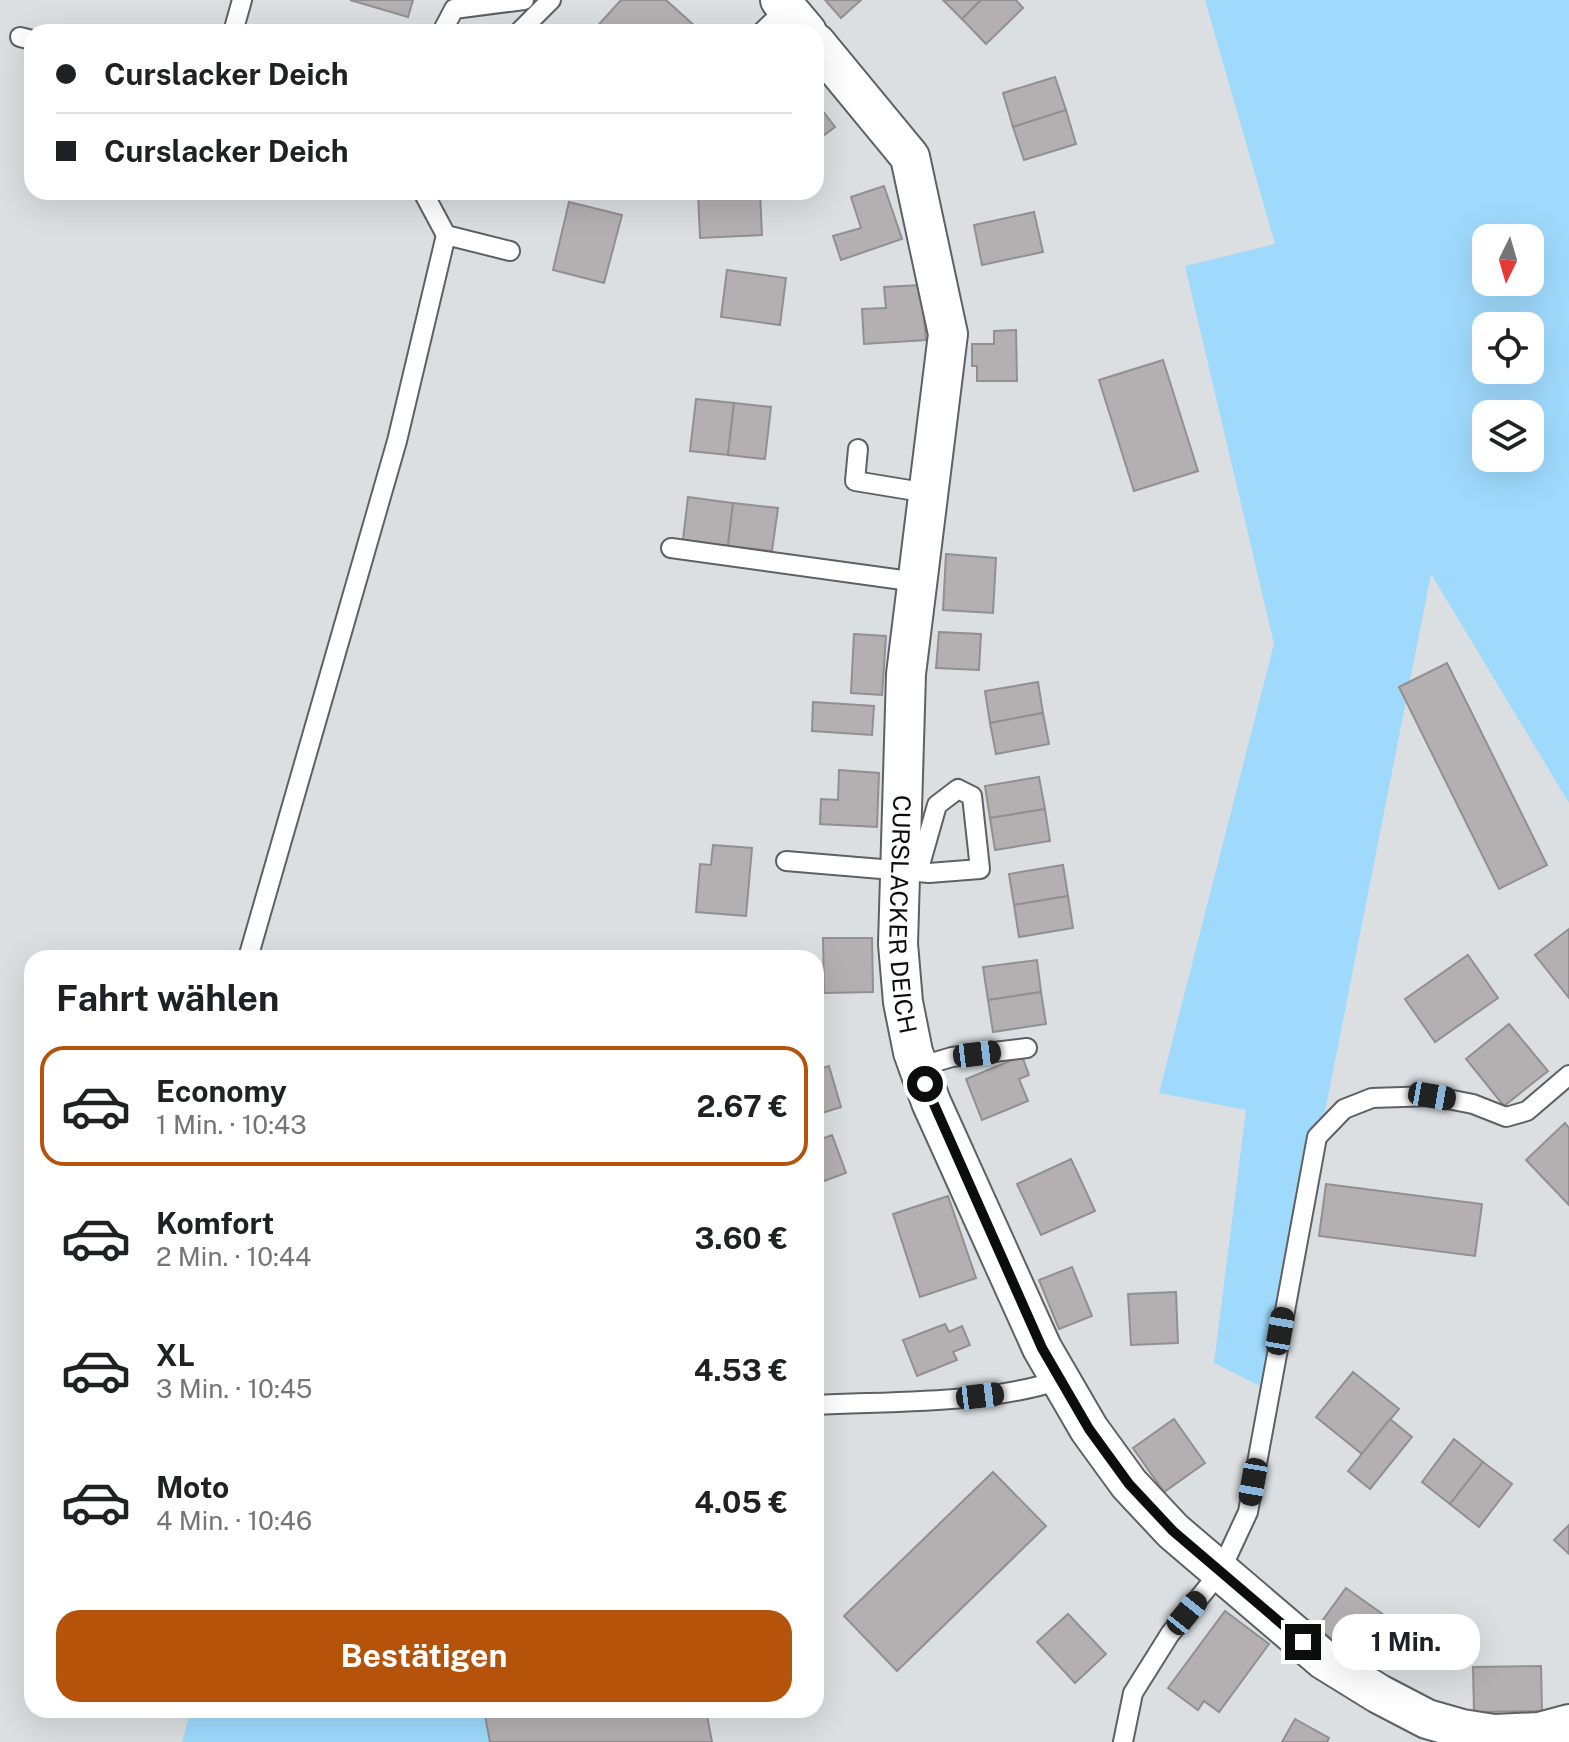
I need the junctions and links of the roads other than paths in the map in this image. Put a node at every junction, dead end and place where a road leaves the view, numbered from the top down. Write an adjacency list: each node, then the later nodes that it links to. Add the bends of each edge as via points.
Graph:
1 (242, 0): 4 (lane)
2 (524, 0): 5 (lane, via 454,9)
3 (551, 0): 6 (lane)
4 (235, 24)
5 (446, 24)
6 (527, 24)
7 (824, 53): 12 (street, CURSLACKER DEICH, via 910,157 948,334)
8 (427, 200): 9 (lane)
9 (446, 235): 10 (lane); 17 (lane, via 397,441)
10 (510, 251)
11 (858, 449): 12 (lane, via 855,481)
12 (928, 493): 14 (street, CURSLACKER DEICH)
13 (671, 548): 14 (lane)
14 (917, 582): 16 (street, CURSLACKER DEICH, via 906,674)
15 (786, 861): 16 (lane)
16 (909, 871): 16 (lane, via 980,869 972,796 958,789 937,805); 19 (street, CURSLACKER DEICH, via 898,944 903,1002)
17 (250, 950)
18 (1027, 1048): 19 (lane, via 952,1057)
19 (918, 1067): 21 (street, CURSLACKER DEICH)
20 (1569, 1075): 23 (lane, via 1527,1111 1506,1117 1432,1096 1372,1098 1344,1109 1317,1137 1248,1512)
21 (1060, 1380): 22 (lane, via 980,1396); 23 (street, CURSLACKER DEICH, via 1129,1484)
22 (824, 1405)
23 (1220, 1572): 24 (street, CURSLACKER DEICH, via 1324,1660 1427,1719 1494,1734); 25 (lane, via 1170,1634 1133,1693)
24 (1569, 1724)
25 (1123, 1742)

